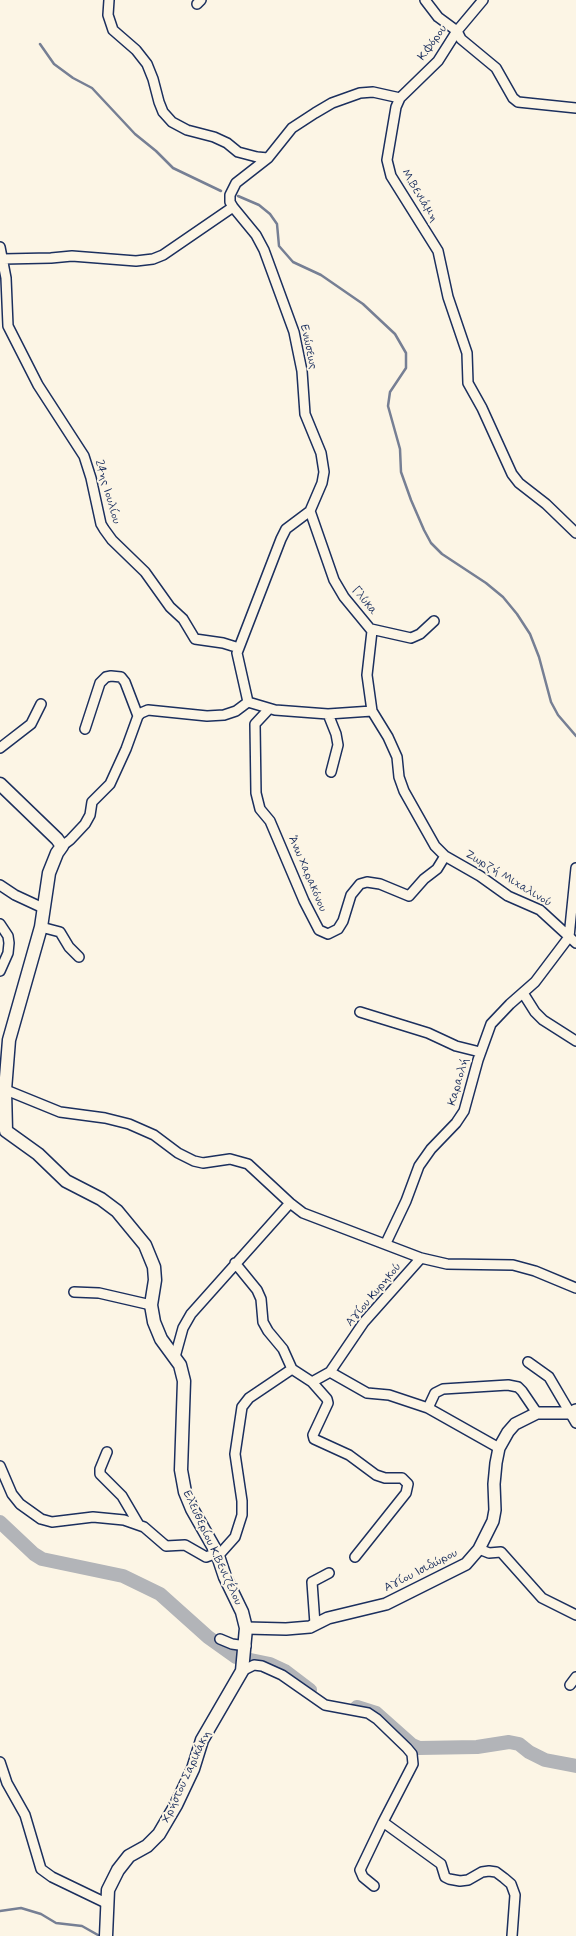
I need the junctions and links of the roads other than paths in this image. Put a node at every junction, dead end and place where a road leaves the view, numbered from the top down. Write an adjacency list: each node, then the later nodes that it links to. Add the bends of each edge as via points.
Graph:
1 (109, 0): 7 (street, via 108,15 113,30 136,50 147,64 163,112 172,122 187,130 214,137 243,153)
2 (425, 0): 4 (street, via 438,17)
3 (482, 0): 4 (street, Κ.Φόρου)
4 (456, 31): 5 (street, Κ.Φόρου, via 438,61); 6 (street, via 461,39 496,68 512,98 518,102)
5 (400, 98): 7 (street, via 364,92 332,103 292,128); 12 (street, Μ.Βενιάμη, via 388,151 391,176 440,257 448,297 467,353 468,383 512,474)
6 (576, 108)
7 (268, 158): 8 (street, via 236,183 230,198)
8 (233, 207): 10 (street, via 153,259 136,261 72,256); 11 (street, Ενώσεως, via 264,250 297,339 305,414 324,466 322,483)
9 (0, 247): 10 (street, 24ης Ιουλίου)
10 (2, 259): 15 (street, 24ης Ιουλίου, via 6,278 8,326 38,385 84,456 104,529 145,572 170,608 183,619 194,639)
11 (310, 511): 14 (street, Γλύκα, via 334,580 344,597); 15 (street, Ενώσεως, via 286,529)
12 (576, 533)
13 (434, 621): 14 (street, via 420,634 411,638)
14 (371, 629): 19 (street, Γλύκα, via 367,675)
15 (239, 648): 16 (street, Ενώσεως, via 238,657)
16 (248, 702): 18 (street); 21 (street, via 224,715 207,716 148,710)
17 (41, 704): 23 (street, via 31,724)
18 (269, 709): 20 (street); 27 (street, Άνω Χαρακόνου, via 255,724 256,793 260,809 270,821 319,930 328,934 338,928 351,895 360,884 380,884 408,896 437,869)
19 (372, 711): 20 (street); 27 (street, Ζωρζή Μιχαλινού, via 397,757 404,792 426,832)
20 (328, 714): 24 (street, via 338,740)
21 (138, 716): 22 (street, via 125,682 121,677 111,676 100,683); 26 (street, via 113,778 92,802 85,824)
22 (85, 729)
23 (0, 748)
24 (331, 772)
25 (0, 784): 26 (main road)
26 (62, 846): 30 (main road, Ελευθερίου Κ.Βενιζέλου, via 49,873)
27 (445, 856): 33 (street, Ζωρζή Μιχαλινού, via 508,896 536,907)
28 (576, 868): 33 (street)
29 (0, 886): 30 (street)
30 (43, 908): 32 (main road, Ελευθερίου Κ.Βενιζέλου)
31 (0, 924): 35 (street, via 8,936 9,943 8,953)
32 (41, 927): 34 (street, via 60,932); 40 (main road, Ελευθερίου Κ.Βενιζέλου, via 9,1040)
33 (572, 940): 36 (street, Καραολή)
34 (79, 957)
35 (0, 971)
36 (522, 993): 38 (street, via 543,1020); 39 (street, Καραολή, via 493,1021)
37 (360, 1012): 39 (street, via 428,1032 456,1046)
38 (576, 1041)
39 (480, 1052): 43 (street, Καραολή, via 464,1111 419,1166)
40 (2, 1088): 41 (main road, Ελευθερίου Κ.Βενιζέλου); 42 (street, via 60,1112 129,1124 154,1135 178,1153 194,1161 203,1163 230,1159 248,1164)
41 (3, 1130): 48 (main road, Ελευθερίου Κ.Βενιζέλου, via 38,1154 66,1181 110,1205 132,1226 145,1245 154,1267 155,1280)
42 (290, 1203): 43 (street, via 303,1213); 45 (street)
43 (386, 1243): 44 (street)
44 (421, 1258): 46 (street, via 447,1264 525,1267); 52 (street, Αγίου Κυρηκού, via 364,1322)
45 (235, 1263): 49 (street, via 186,1322); 51 (street, via 257,1290 261,1299 263,1322 281,1346)
46 (576, 1288)
47 (74, 1292): 48 (street, via 99,1293)
48 (151, 1305): 49 (main road, Ελευθερίου Κ.Βενιζέλου, via 156,1329)
49 (175, 1357): 63 (main road, Ελευθερίου Κ.Βενιζέλου, via 184,1381 181,1470 185,1492)
50 (528, 1362): 55 (street, via 549,1377)
51 (292, 1369): 53 (street); 63 (street, via 249,1398 242,1407 235,1454 242,1515 235,1537)
52 (330, 1372): 53 (street, Αγίου Κυρηκού); 54 (street, via 367,1393 389,1395)
53 (312, 1382): 64 (street, via 326,1395 328,1403 313,1435 314,1439 349,1455 376,1476 402,1478 408,1484 407,1491)
54 (428, 1408): 56 (street, via 435,1393 442,1389 508,1385 522,1391); 58 (street)
55 (573, 1411): 56 (street, Αγίου Ισιδώρου); 57 (street)
56 (537, 1413): 58 (street, Αγίου Ισιδώρου, via 515,1424)
57 (576, 1423)
58 (499, 1448): 62 (street, Αγίου Ισιδώρου, via 494,1474 495,1515)
59 (107, 1452): 61 (street, via 100,1474 122,1496)
60 (0, 1466): 61 (street, via 12,1494 20,1504 41,1519 58,1522 104,1518)
61 (139, 1524): 63 (street, via 166,1546 185,1546 206,1557)
62 (479, 1549): 66 (street, via 489,1553 501,1552 542,1598); 67 (street, Αγίου Ισιδώρου, via 458,1569 386,1604 328,1618)
63 (218, 1555): 68 (main road, Ελευθερίου Κ.Βενιζέλου)
64 (355, 1556)
65 (329, 1573): 67 (street, via 312,1582)
66 (576, 1616)
67 (315, 1624): 68 (street, Αγίου Ισιδώρου, via 292,1629)
68 (246, 1628): 70 (main road)
69 (220, 1639): 70 (street, via 232,1644)
70 (244, 1659): 74 (street, via 282,1675 325,1705 368,1712 407,1748 412,1754 413,1764); 76 (main road, Χρήστου Σαρικάκη, via 202,1740 193,1769 164,1827 147,1846 129,1856 118,1870 108,1890)
71 (576, 1677): 72 (street)
72 (570, 1685)
73 (0, 1762): 76 (street, via 7,1783 25,1815 41,1869)
74 (383, 1822): 75 (street, via 360,1870 363,1877); 78 (street, via 441,1864 448,1880 460,1882 489,1871 496,1872 511,1884 515,1895)
75 (374, 1886)
76 (106, 1903): 77 (main road, Χρήστου Σαρικάκη)
77 (106, 1936)
78 (512, 1936)

